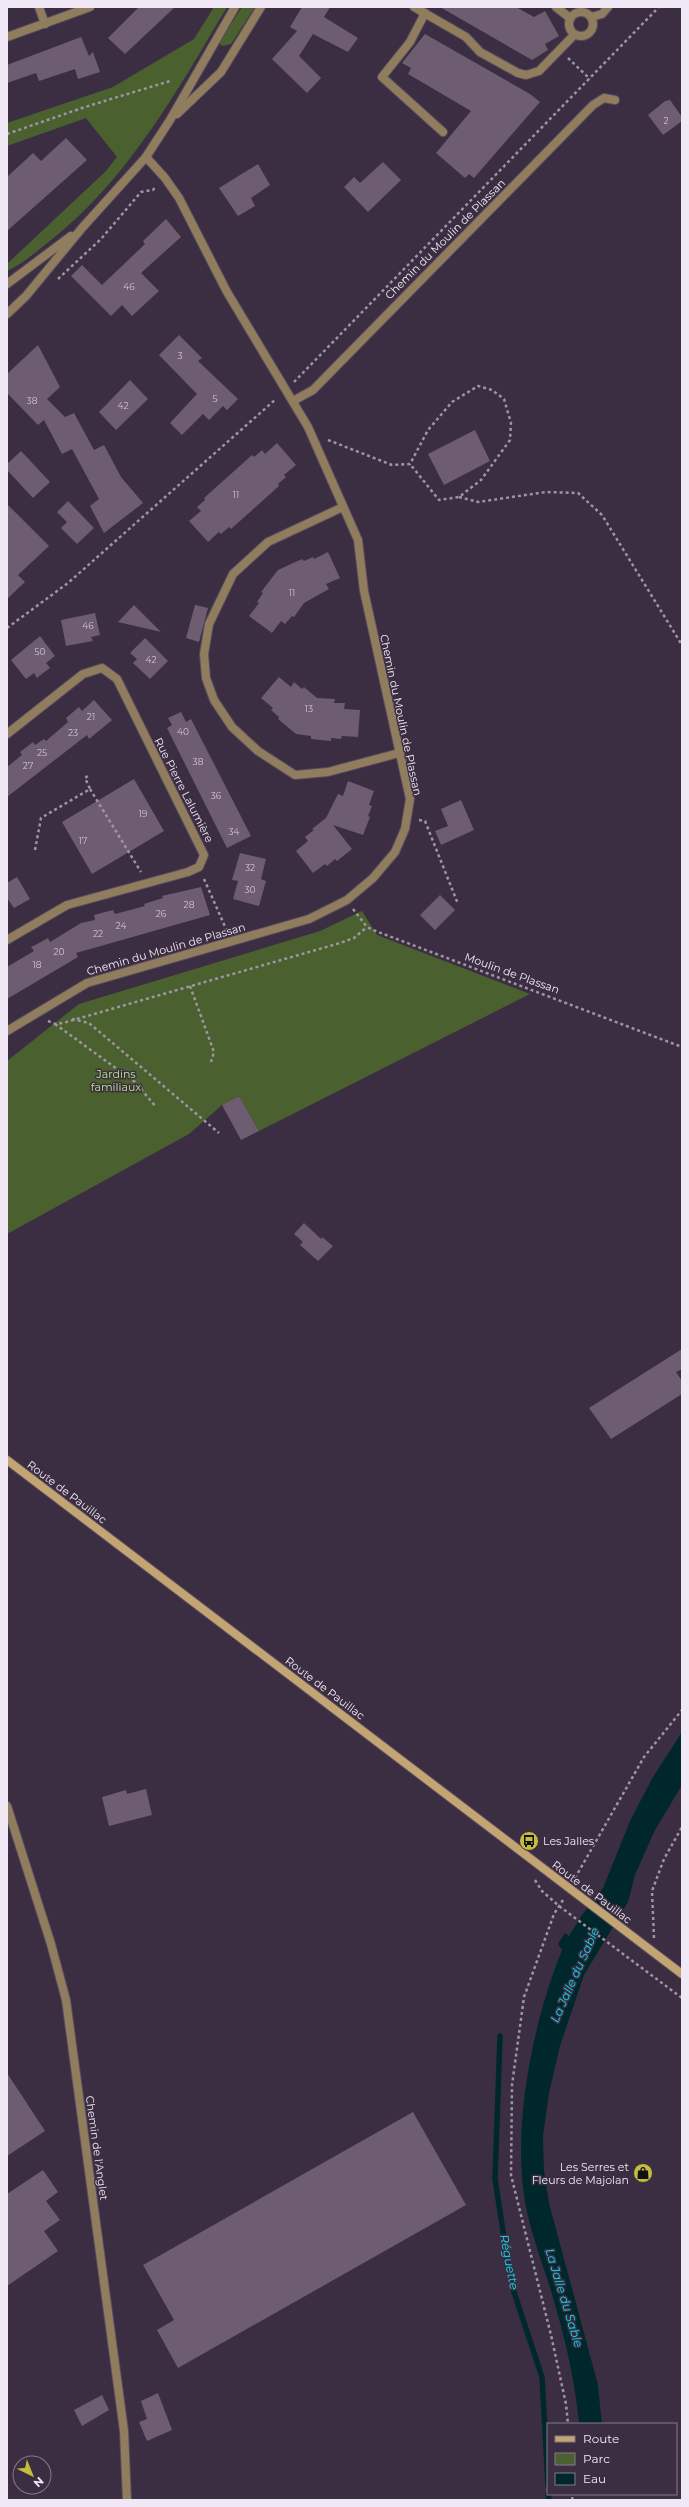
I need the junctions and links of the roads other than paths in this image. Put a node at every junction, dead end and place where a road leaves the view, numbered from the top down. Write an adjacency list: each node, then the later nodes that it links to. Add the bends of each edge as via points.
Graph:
1 (39, 7): 11 (street)
2 (90, 7): 11 (street)
3 (235, 7): 15 (street)
4 (261, 7): 15 (street, via 221,72)
5 (414, 7): 8 (street)
6 (556, 7): 10 (street)
7 (608, 7): 9 (street, via 602,14)
8 (425, 14): 12 (street, via 466,37 480,52 518,73 532,75); 16 (street, via 410,42 382,77)
9 (591, 17): 10 (street, via 580,12); 12 (street, via 593,25 590,32 584,36)
10 (570, 18): 12 (street, via 568,26)
11 (44, 24): 13 (street)
12 (574, 34)
13 (7, 37)
14 (614, 100): 21 (street, Chemin du Moulin de Plassan, via 604,98 593,105 313,390)
15 (170, 120): 17 (street)
16 (443, 132)
17 (146, 157): 18 (street); 21 (street, Chemin du Moulin de Plassan, via 179,198 227,292)
18 (82, 228): 19 (street); 20 (street, via 26,296)
19 (7, 284)
20 (7, 314)
21 (293, 401): 22 (street, Chemin du Moulin de Plassan)
22 (343, 507): 24 (street, Chemin du Moulin de Plassan, via 358,540 364,591); 24 (street, via 268,542 233,574 209,624 204,654 206,678 214,700 232,727 258,751 295,775 328,772)
23 (7, 734): 25 (street, Rue Pierre Lalumière, via 83,674 102,668 117,679 204,855 199,867 67,905)
24 (399, 753): 26 (street, Chemin du Moulin de Plassan, via 410,799 405,829 395,852 373,878 347,900 308,919 88,983)
25 (7, 940)
26 (7, 1031)
27 (7, 1460): 29 (main road, Route de Pauillac)
28 (7, 1806): 30 (street, Chemin de l'Anglet, via 66,2000 124,2431)
29 (682, 1974)
30 (127, 2500)

